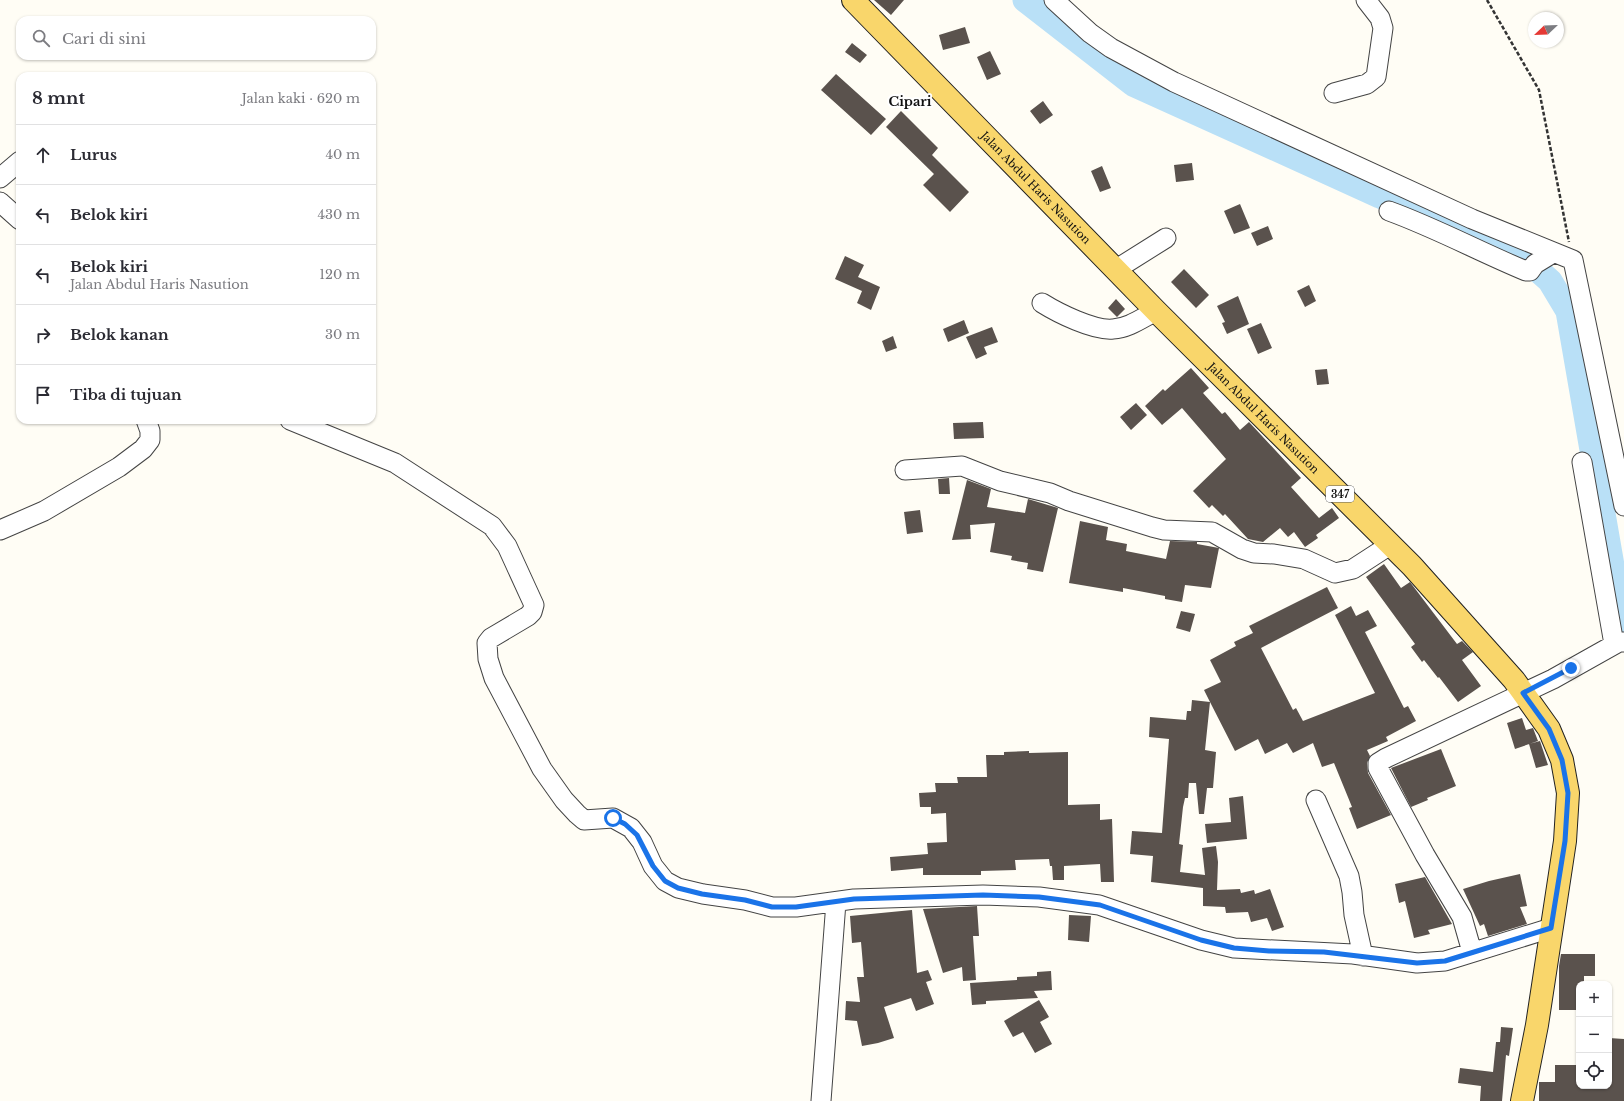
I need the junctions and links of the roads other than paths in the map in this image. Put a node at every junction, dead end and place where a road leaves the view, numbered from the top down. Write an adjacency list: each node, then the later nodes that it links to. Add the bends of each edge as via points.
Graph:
1 (853, 0): 12 (main road, Jalan Abdul Haris Nasution / 347)
2 (1054, 0): 11 (street, via 1090,33 1111,48 1174,82 1472,219)
3 (1366, 0): 4 (street, via 1380,18 1383,28 1376,77 1367,84)
4 (1334, 93)
5 (16, 164): 6 (street)
6 (0, 178)
7 (0, 202): 9 (street)
8 (1389, 211): 11 (street, via 1447,234 1526,271)
9 (16, 216)
10 (1166, 238): 12 (street)
11 (1554, 253): 19 (street, via 1573,260)
12 (1115, 270): 14 (main road, Jalan Abdul Haris Nasution / 347)
13 (1042, 303): 14 (street, via 1062,315 1105,329 1127,326)
14 (1156, 311): 21 (main road, Jalan Abdul Haris Nasution / 347)
15 (152, 424): 20 (street, via 150,440 143,449 119,467 44,511)
16 (300, 424): 25 (street, via 395,463 492,526 502,539 534,605 528,616 489,640 486,646 488,659 494,678 542,769 577,814 584,820 613,818 631,828 642,842 653,866 665,881 678,888 772,907)
17 (1582, 462): 22 (street)
18 (905, 470): 21 (street, via 962,466 1000,481 1038,490 1152,527 1212,532 1254,553 1304,559 1335,573 1353,569)
19 (1624, 506)
20 (0, 530)
21 (1390, 545): 23 (main road, Jalan Abdul Haris Nasution / 347, via 1412,566)
22 (1619, 642): 23 (street)
23 (1523, 693): 26 (main road, Jalan Abdul Haris Nasution / 347, via 1549,729 1562,760 1568,793 1565,841); 27 (street, via 1378,763 1378,768 1425,856 1462,916)
24 (1316, 800): 28 (street, via 1349,876)
25 (836, 902): 28 (street, via 854,899 983,895 1039,897 1100,905 1201,940 1234,948); 29 (street)
26 (1551, 928): 27 (street); 30 (main road, Jalan Abdul Haris Nasution / 347, via 1537,1025)
27 (1472, 952): 28 (street, via 1432,963)
28 (1363, 956)
29 (821, 1101)
30 (1522, 1101)

